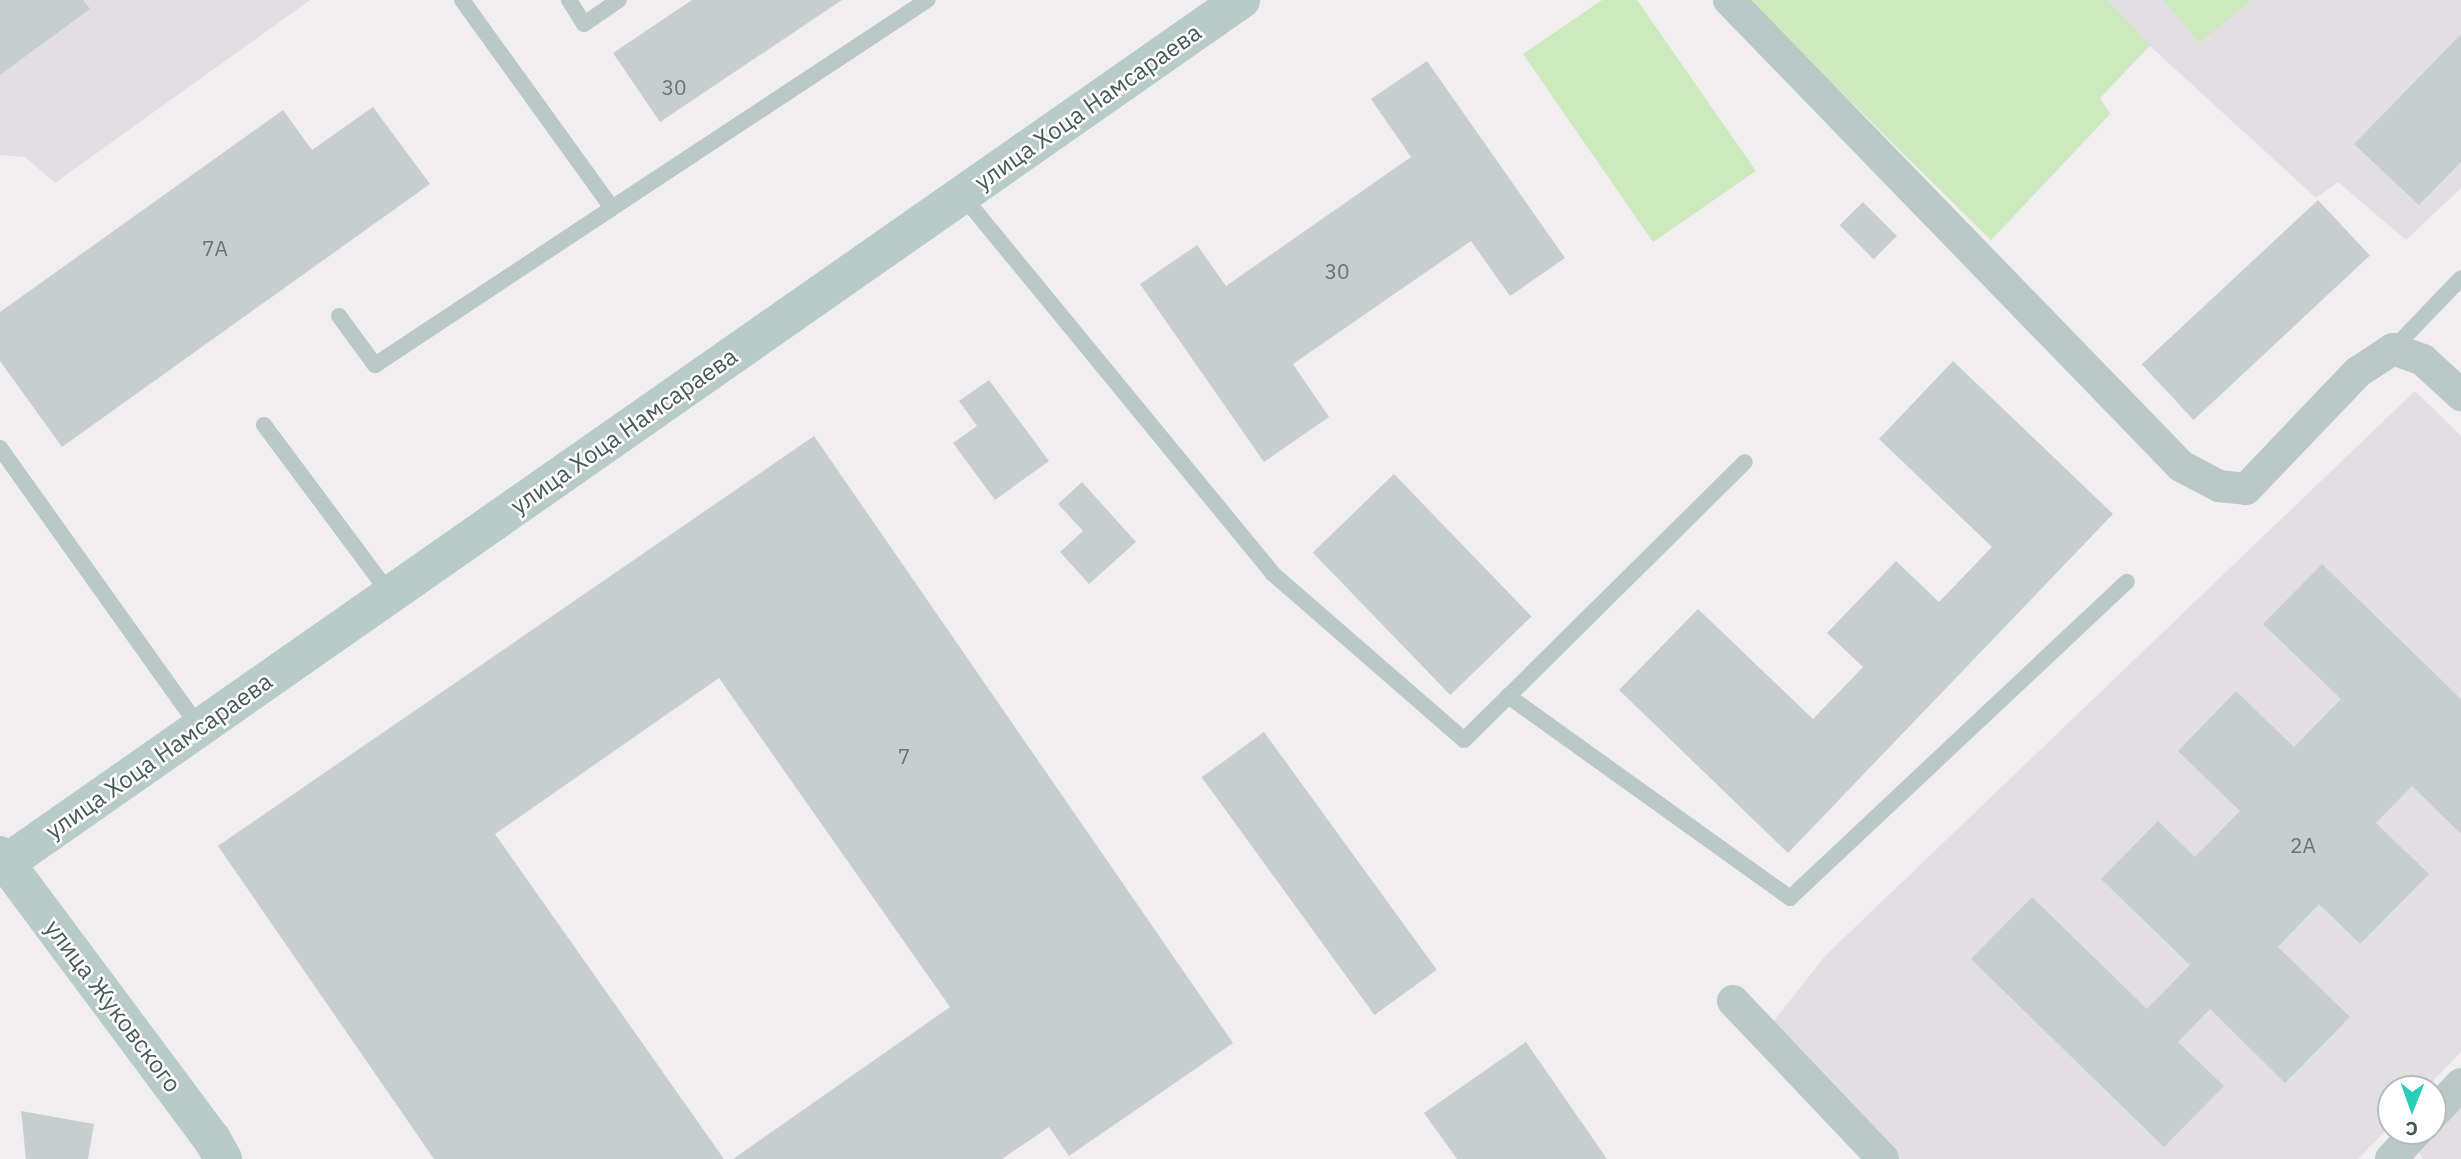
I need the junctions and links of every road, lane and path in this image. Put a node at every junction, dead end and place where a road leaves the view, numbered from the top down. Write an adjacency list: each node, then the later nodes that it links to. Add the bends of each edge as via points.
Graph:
1 (462, 0): 8 (lane)
2 (569, 0): 3 (lane, via 584,24)
3 (619, 0)
4 (928, 0): 8 (lane)
5 (1728, 0): 11 (street, via 2181,466 2219,486 2246,489 2358,372)
6 (1224, 5): 7 (street, улица Хоца Намсараева)
7 (962, 195): 17 (street, улица Хоца Намсараева); 18 (lane, via 1272,573 1464,740)
8 (612, 208): 10 (lane, via 375,365)
9 (2461, 278): 11 (lane)
10 (339, 316)
11 (2393, 349): 12 (street, via 2423,360)
12 (2461, 395)
13 (264, 425): 17 (lane)
14 (0, 447): 19 (lane)
15 (1745, 462): 18 (lane)
16 (2127, 582): 18 (lane, via 1790,898)
17 (390, 594): 19 (street, улица Хоца Намсараева)
18 (1508, 696)
19 (199, 727): 20 (street, улица Хоца Намсараева)
20 (3, 859): 25 (street, улица Жуковского)
21 (1733, 1001): 26 (street)
22 (2461, 1084): 23 (street)
23 (2447, 1099)
24 (2404, 1145): 27 (street)
25 (215, 1152)
26 (1883, 1159)
27 (2391, 1159)

